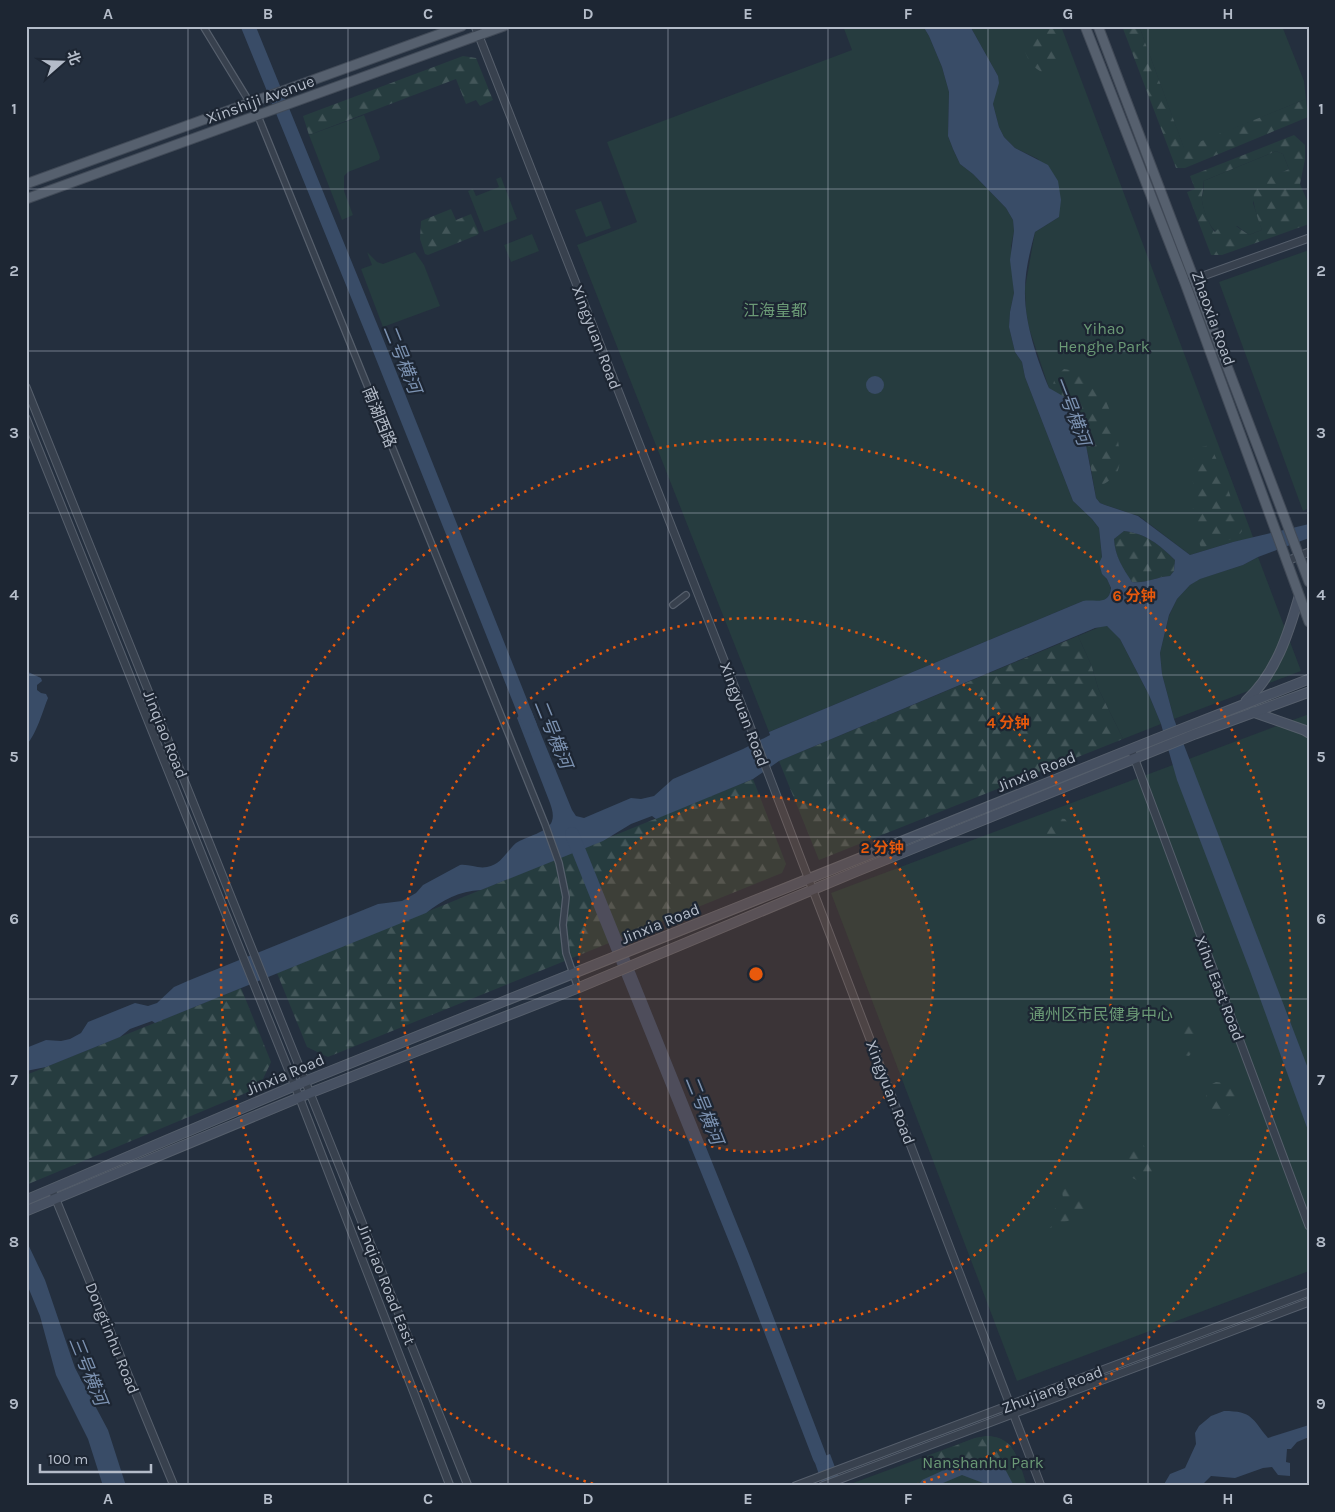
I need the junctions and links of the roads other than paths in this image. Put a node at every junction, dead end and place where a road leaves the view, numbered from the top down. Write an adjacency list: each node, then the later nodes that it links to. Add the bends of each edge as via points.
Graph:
1 (203, 26): 8 (street, 南湖西路)
2 (462, 26): 8 (main road, Xinshiji Avenue)
3 (475, 26): 7 (street, Xingyuan Road)
4 (504, 26): 7 (main road, Xinshiji Avenue)
5 (1085, 26): 13 (main road, Zhaoxia Road)
6 (1098, 26): 13 (main road, Zhaoxia Road)
7 (480, 35): 9 (main road, Xinshiji Avenue); 31 (street, Xingyuan Road)
8 (250, 102): 9 (street, 南湖西路); 10 (main road, Xinshiji Avenue)
9 (258, 116): 11 (main road, Xinshiji Avenue); 33 (street, 南湖西路, via 559,863 566,897 563,925 566,954)
10 (26, 184)
11 (26, 199)
12 (1309, 238): 13 (street)
13 (1189, 281): 16 (main road, Zhaoxia Road); 18 (main road, Zhaoxia Road)
14 (26, 388): 35 (street, Jinqiao Road)
15 (26, 418): 36 (street, Jinqiao Road)
16 (1297, 552): 17 (street); 18 (street); 19 (main road, Zhaoxia Road)
17 (1309, 552)
18 (1285, 557): 21 (main road, Zhaoxia Road)
19 (1309, 582)
20 (686, 595): 22 (street)
21 (1300, 596): 23 (main road, Zhaoxia Road); 26 (main road, via 1280,655 1257,691)
22 (673, 605)
23 (1309, 622)
24 (1309, 680): 26 (main road, Jinxia Road)
25 (1309, 692): 27 (main road, Jinxia Road)
26 (1241, 706): 29 (main road, Jinxia Road)
27 (1252, 712): 28 (main road); 30 (main road, Jinxia Road)
28 (1309, 733)
29 (1131, 750): 30 (street, Xihu East Road); 31 (main road, Jinxia Road)
30 (1134, 759): 32 (main road, Jinxia Road); 43 (street, Xihu East Road)
31 (808, 878): 32 (street, Xingyuan Road); 33 (main road, Jinxia Road)
32 (812, 889): 34 (main road, Jinxia Road); 46 (street, Xingyuan Road)
33 (574, 974): 34 (street, 南湖西路); 35 (main road, Jinxia Road)
34 (578, 988): 37 (main road, Jinxia Road)
35 (306, 1081): 36 (main road, Jinxia Road); 37 (street, Jinqiao Road East)
36 (295, 1086): 38 (street, Jinqiao Road East); 39 (main road, Jinxia Road)
37 (310, 1093): 38 (main road, Jinxia Road); 50 (street, Jinqiao Road East)
38 (299, 1098): 41 (main road, Jinxia Road); 49 (street, Jinqiao Road East)
39 (52, 1190): 40 (main road, Jinxia Road); 41 (street, Dongtinhu Road)
40 (26, 1200)
41 (55, 1200): 42 (main road, Jinxia Road); 48 (street, Dongtinhu Road)
42 (26, 1211)
43 (1309, 1226)
44 (1309, 1292): 46 (street, Zhujiang Road)
45 (1309, 1302): 47 (street, Zhujiang Road)
46 (1009, 1404): 47 (street, Xingyuan Road); 51 (street, Zhujiang Road)
47 (1013, 1414): 52 (street, Zhujiang Road); 53 (street, Xingyuan Road)
48 (174, 1486)
49 (450, 1486)
50 (468, 1486)
51 (795, 1486)
52 (822, 1486)
53 (1041, 1486)

